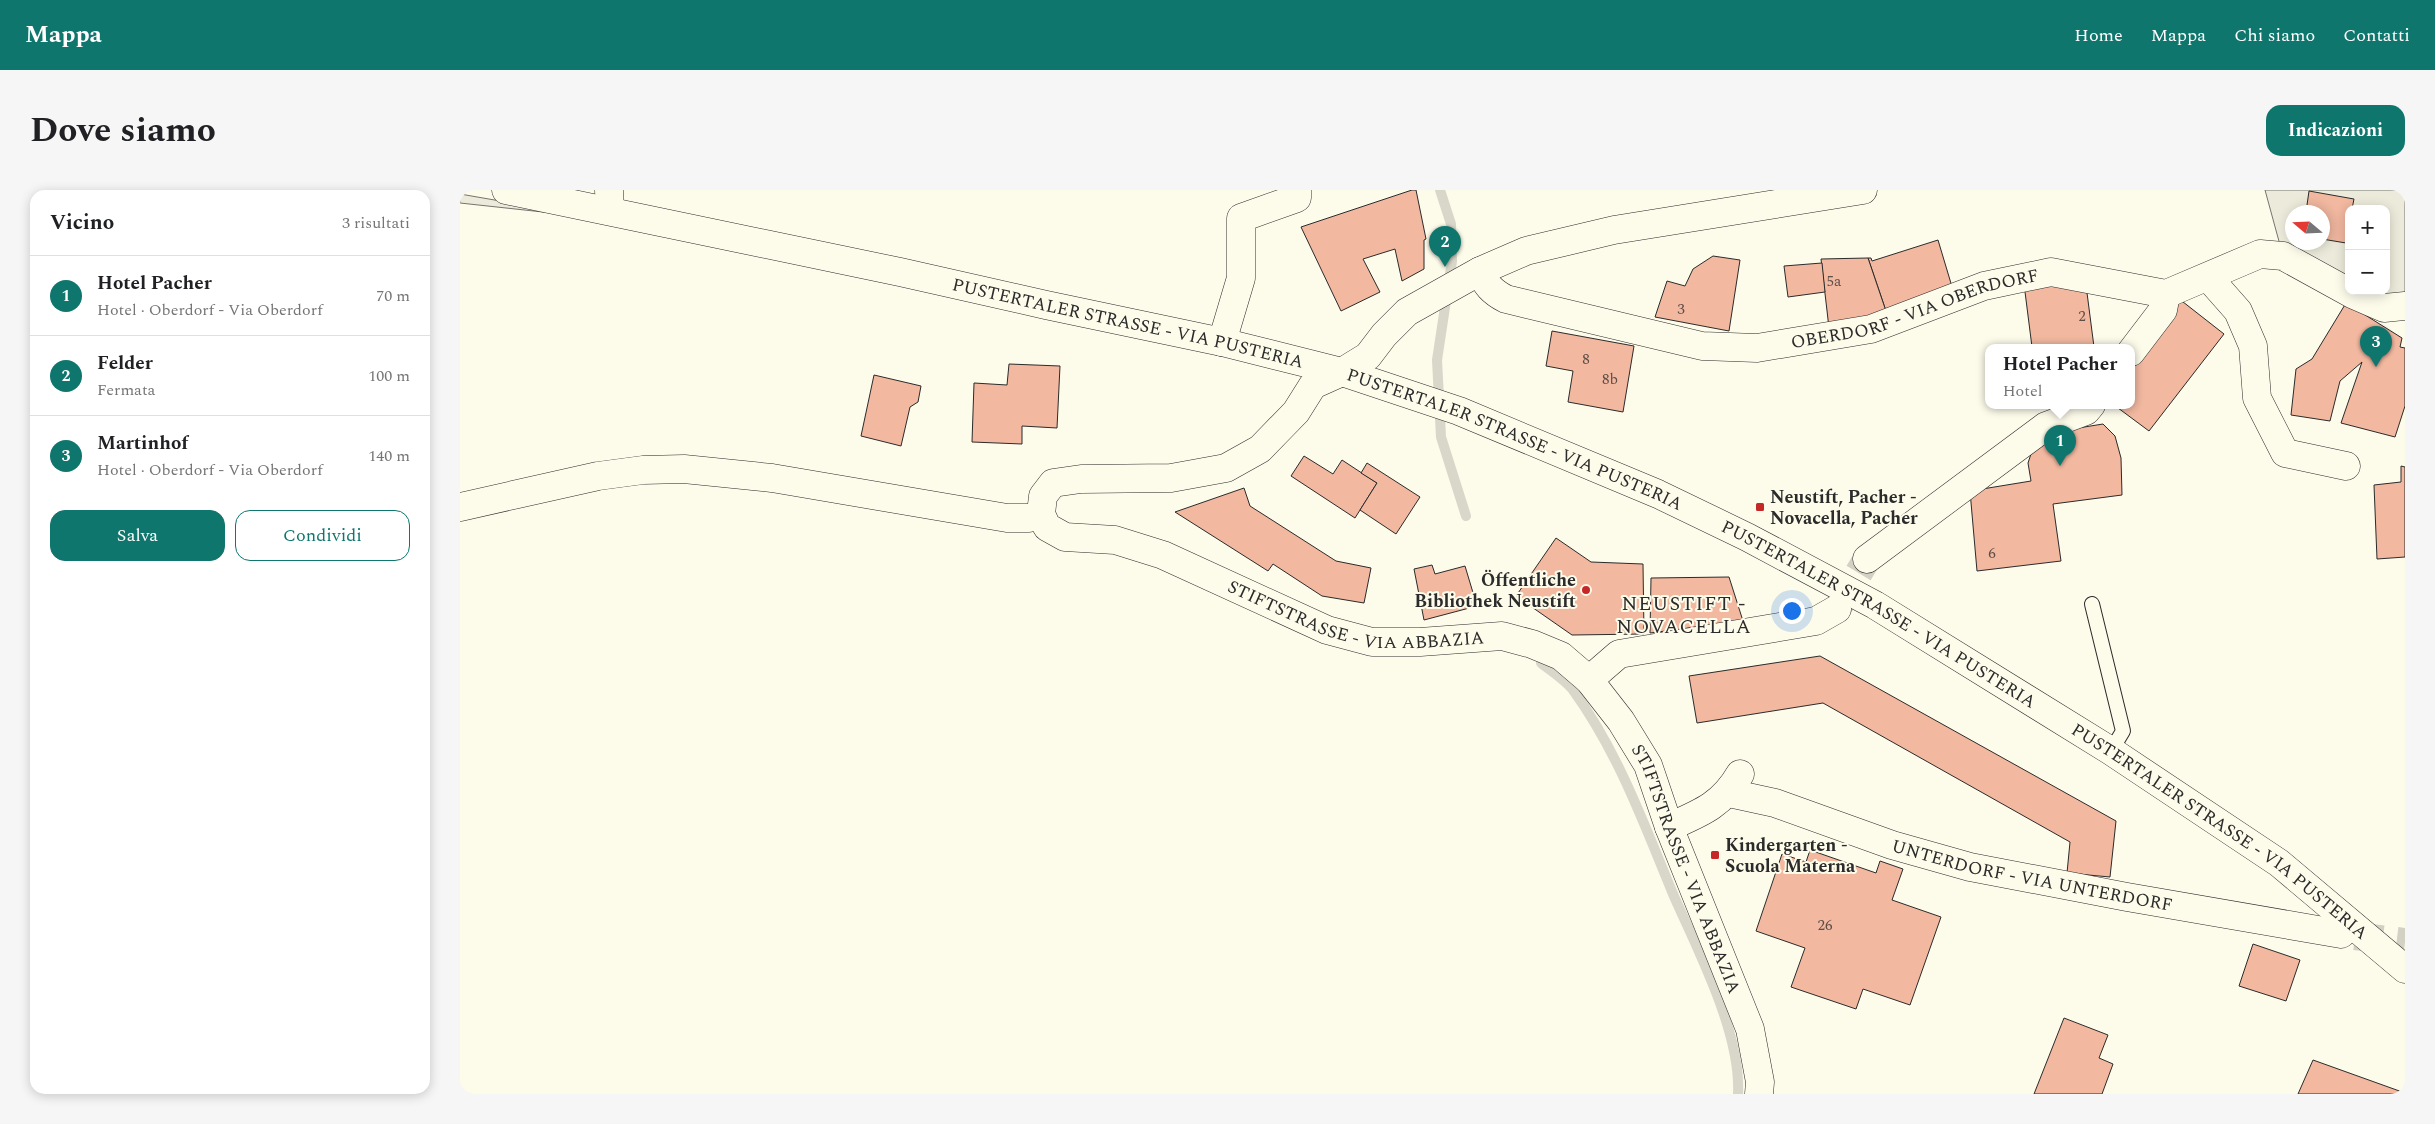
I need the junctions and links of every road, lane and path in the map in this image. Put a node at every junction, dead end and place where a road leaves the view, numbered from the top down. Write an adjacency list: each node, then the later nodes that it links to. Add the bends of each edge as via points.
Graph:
1 (506, 190): 4 (street, PUSTERTALER STRASSE - VIA PUSTERIA)
2 (1297, 190): 9 (street, via 1297,198 1241,218 1240,278)
3 (1864, 190): 5 (street, via 1614,230 1526,251)
4 (609, 201): 9 (street, PUSTERTALER STRASSE - VIA PUSTERIA)
5 (1480, 270): 7 (street, OBERDORF - VIA OBERDORF, via 1486,285 1506,299 1702,346 1757,348 1871,329 1984,286 2051,272); 11 (street, via 1407,312 1368,356)
6 (2208, 277): 7 (street); 8 (street, via 2260,254 2283,256 2384,308); 13 (street, via 2238,311 2254,346 2256,398 2285,453)
7 (2166, 294): 10 (street, via 2163,310)
8 (2405, 306)
9 (1222, 342): 11 (street, PUSTERTALER STRASSE - VIA PUSTERIA)
10 (2135, 347)
11 (1342, 372): 15 (street, via 1313,384 1296,412 1260,449 1226,468 1171,478 1081,479 1053,484 1043,496); 20 (street, PUSTERTALER STRASSE - VIA PUSTERIA, via 1459,411 1658,494 1747,537 1876,605)
12 (2088, 409): 16 (street, via 2046,426)
13 (2346, 466)
14 (460, 506): 15 (street, via 598,476 684,469 772,478 1007,518 1029,518)
15 (1041, 514): 19 (street, STIFTSTRASSE - VIA ABBAZIA, via 1047,527 1065,537 1115,540 1163,555 1327,630 1372,642 1502,636 1561,656)
16 (1867, 559)
17 (2092, 604): 20 (lane, via 2122,731)
18 (1837, 609): 19 (street, via 1816,621 1619,654)
19 (1589, 680): 21 (street, STIFTSTRASSE - VIA ABBAZIA, via 1621,721 1648,765)
20 (2111, 751): 23 (street, PUSTERTALER STRASSE - VIA PUSTERIA, via 2279,863)
21 (1670, 827): 22 (street, UNTERDORF - VIA UNTERDORF, via 1704,811 1735,783 1775,803 1892,845 1970,867 2127,898); 24 (street, STIFTSTRASSE - VIA ABBAZIA, via 1750,1029 1760,1082)
22 (2341, 934)
23 (2405, 969)
24 (1759, 1094)

